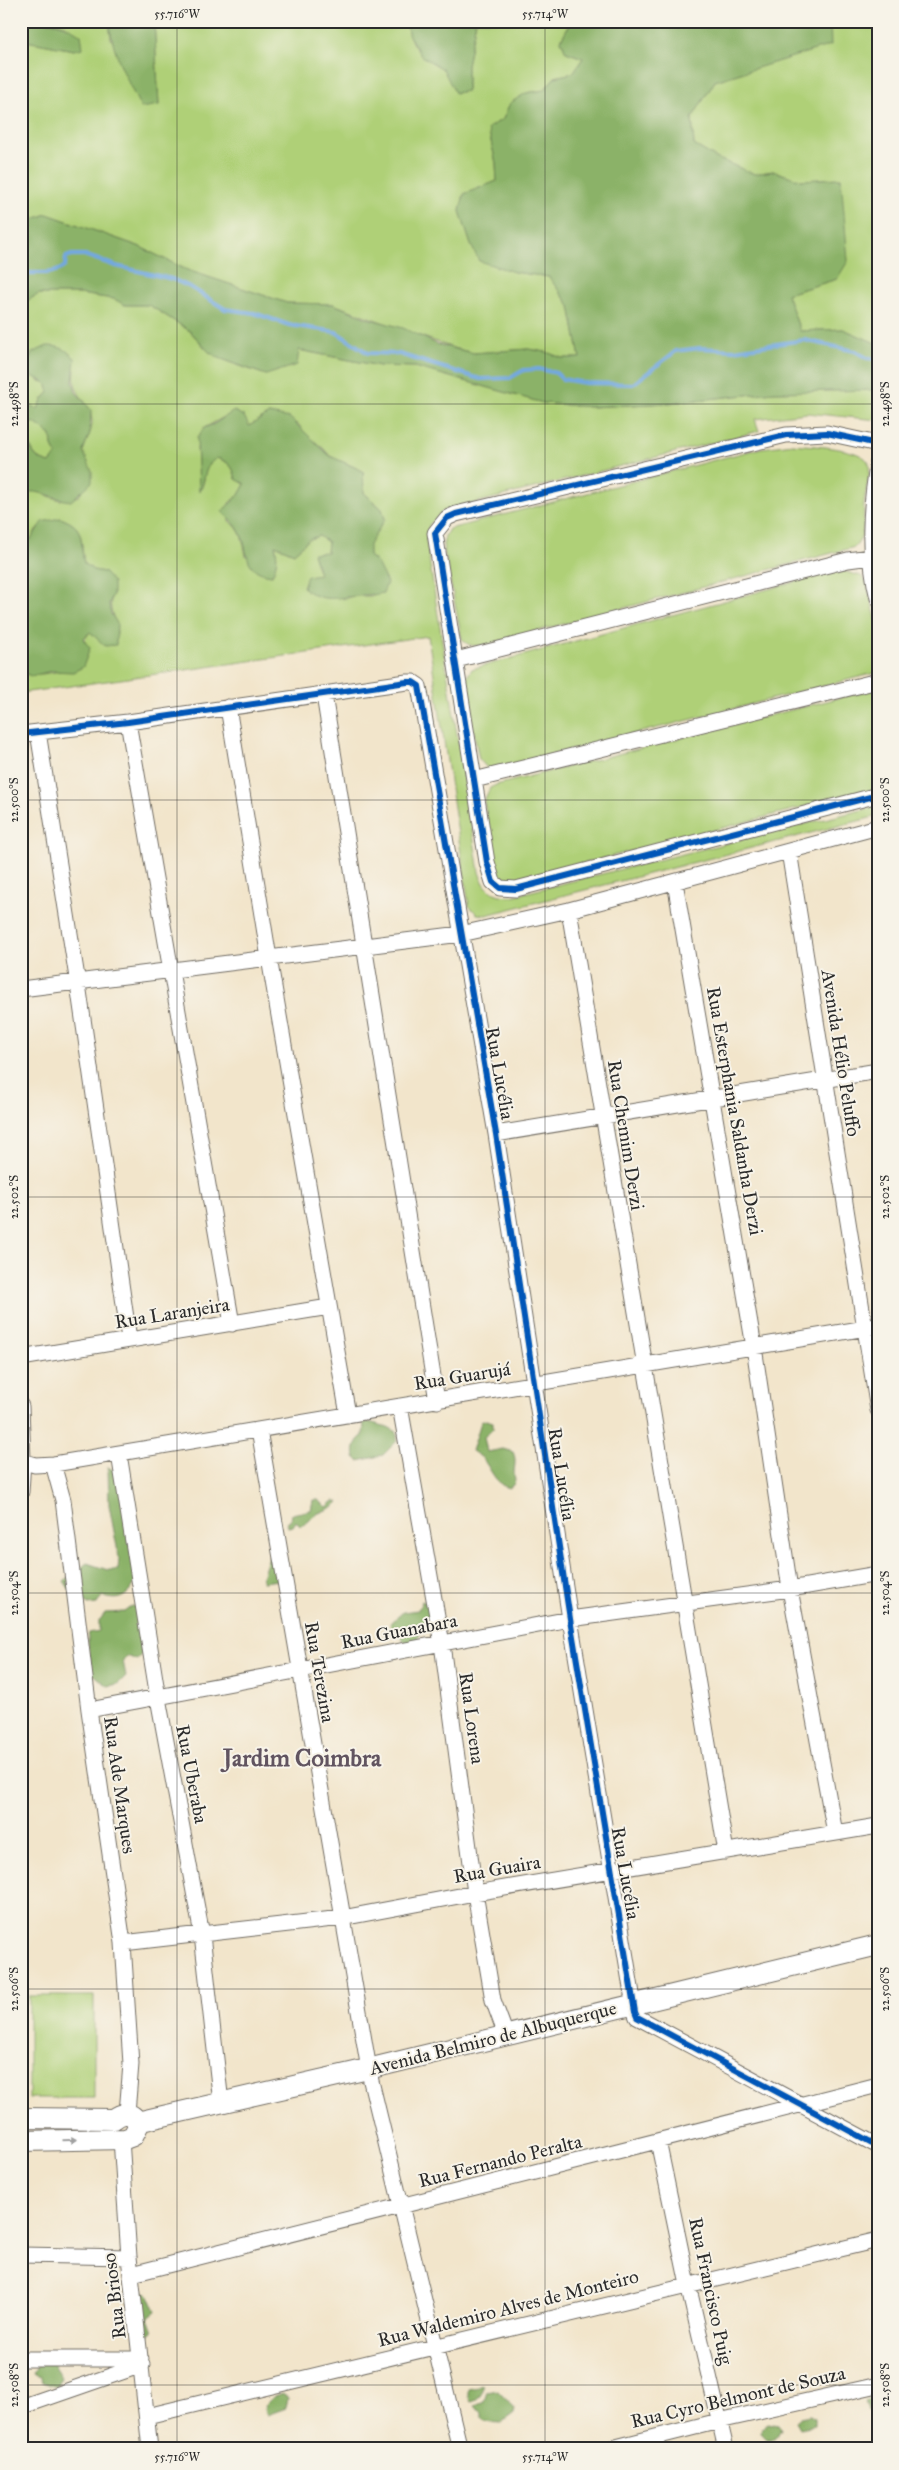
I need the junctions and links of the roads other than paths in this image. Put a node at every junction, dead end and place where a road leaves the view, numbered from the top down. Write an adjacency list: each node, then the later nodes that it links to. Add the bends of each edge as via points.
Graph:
1 (878, 444): 5 (street, via 827,433 786,435 448,518 436,533 436,543)
2 (878, 462): 3 (street)
3 (874, 556): 4 (street, via 872,575); 5 (street, via 839,562)
4 (878, 598)
5 (456, 660): 12 (street)
6 (878, 681): 12 (street)
7 (324, 695): 8 (street); 18 (street, Rua Lucélia, via 407,682 418,686); 19 (street)
8 (228, 707): 9 (street); 20 (street)
9 (128, 722): 10 (street); 21 (street)
10 (38, 732): 11 (street); 22 (street)
11 (21, 734)
12 (474, 780): 13 (street, via 489,873 500,888 516,890)
13 (878, 795)
14 (878, 827): 15 (street)
15 (789, 851): 16 (street); 25 (street, Avenida Hélio Peluffo)
16 (675, 882): 17 (street); 26 (street, Rua Esterphania Saldanha Derzi)
17 (569, 910): 18 (street); 27 (street, Rua Chemim Derzi)
18 (461, 934): 19 (street); 28 (street, Rua Lucélia)
19 (365, 946): 20 (street); 37 (street)
20 (269, 958): 21 (street); 29 (street)
21 (171, 969): 22 (street); 30 (street)
22 (78, 984): 23 (street); 32 (street)
23 (21, 989)
24 (878, 1071): 25 (street)
25 (825, 1079): 26 (street); 31 (street, Avenida Hélio Peluffo)
26 (712, 1098): 27 (street); 33 (street, Rua Esterphania Saldanha Derzi)
27 (603, 1116): 28 (street); 35 (street, Rua Chemim Derzi)
28 (496, 1134): 36 (street, Rua Lucélia)
29 (328, 1307): 30 (street, Rua Laranjeira); 41 (street)
30 (232, 1324): 32 (street, Rua Laranjeira)
31 (871, 1328): 33 (street, Rua Guarujá); 40 (street, Avenida Hélio Peluffo)
32 (129, 1339): 34 (street, Rua Laranjeira)
33 (754, 1347): 35 (street, Rua Guarujá); 48 (street, Rua Esterphania Saldanha Derzi)
34 (21, 1358)
35 (644, 1366): 36 (street, Rua Guarujá); 49 (street, Rua Chemim Derzi)
36 (533, 1384): 37 (street, Rua Guarujá); 50 (street, Rua Lucélia)
37 (437, 1401): 39 (street, Rua Guarujá)
38 (21, 1406): 44 (street)
39 (400, 1406): 41 (street, Rua Guarujá); 51 (street, Rua Lorena)
40 (878, 1410)
41 (348, 1415): 42 (street, Rua Guarujá)
42 (259, 1430): 43 (street, Rua Guarujá); 52 (street, Rua Terezina)
43 (119, 1454): 45 (street, Rua Guarujá); 53 (street, Rua Uberaba)
44 (22, 1461): 45 (street, Rua Guarujá, via 35,1465); 46 (street)
45 (54, 1464): 54 (street, Rua Ade Marques, via 62,1500)
46 (21, 1492)
47 (878, 1574): 48 (street, Rua Guanabara)
48 (790, 1589): 49 (street, Rua Guanabara); 56 (street, Rua Esterphania Saldanha Derzi)
49 (684, 1604): 50 (street, Rua Guanabara); 57 (street, Rua Chemim Derzi)
50 (570, 1619): 51 (street, Rua Guanabara); 58 (street, Rua Lucélia)
51 (442, 1644): 52 (street, Rua Guanabara); 59 (street, Rua Lorena)
52 (300, 1671): 53 (street, Rua Guanabara); 60 (street, Rua Terezina)
53 (158, 1698): 54 (street, Rua Guanabara); 61 (street, Rua Uberaba)
54 (89, 1710): 62 (street, Rua Ade Marques)
55 (878, 1826): 56 (street, Rua Guaira)
56 (835, 1832): 57 (street, Rua Guaira)
57 (726, 1852): 58 (street, Rua Guaira)
58 (610, 1870): 59 (street, Rua Guaira); 64 (street, Rua Lucélia)
59 (476, 1893): 60 (street, Rua Guaira); 65 (street, Rua Lorena, via 493,2000)
60 (342, 1918): 61 (street, Rua Guaira); 66 (street, Rua Terezina)
61 (202, 1935): 62 (street, Rua Guaira); 68 (street, Rua Uberaba)
62 (123, 1943): 71 (street, Rua Ade Marques, via 131,2064)
63 (878, 1945): 64 (main road, Avenida Belmiro de Albuquerque)
64 (635, 2010): 65 (main road, Avenida Belmiro de Albuquerque); 69 (street)
65 (506, 2035): 66 (main road, Avenida Belmiro de Albuquerque)
66 (368, 2069): 68 (main road, Avenida Belmiro de Albuquerque); 76 (street, Rua Terezina)
67 (878, 2085): 69 (street, Rua Fernando Peralta)
68 (221, 2103): 71 (main road, Avenida Belmiro de Albuquerque)
69 (800, 2103): 74 (street, Rua Fernando Peralta); 75 (street)
70 (21, 2118): 71 (main road, Avenida Belmiro de Albuquerque)
71 (126, 2118): 72 (main road, via 112,2129)
72 (121, 2139): 73 (main road, one-way to 72); 79 (street, Rua Brioso)
73 (21, 2141)
74 (658, 2141): 76 (street, Rua Fernando Peralta); 81 (street, Rua Francisco Puig)
75 (878, 2146)
76 (401, 2206): 80 (street, Rua Fernando Peralta); 82 (street, Rua Terezina)
77 (878, 2240): 81 (street, Rua Waldemiro Alves de Monteiro)
78 (21, 2255): 79 (street)
79 (129, 2257): 80 (street, Rua Brioso)
80 (132, 2274): 84 (street, Rua Brioso)
81 (688, 2285): 82 (street, Rua Waldemiro Alves de Monteiro); 88 (street, Rua Francisco Puig)
82 (435, 2346): 87 (street, Rua Waldemiro Alves de Monteiro); 90 (street, Rua Terezina)
83 (21, 2359): 84 (street)
84 (142, 2362): 86 (street); 87 (street, Rua Brioso)
85 (878, 2385): 88 (street, Rua Cyro Belmont de Souza)
86 (21, 2407)
87 (147, 2416): 89 (street, Rua Brioso)
88 (719, 2421): 91 (street, Rua Cyro Belmont de Souza); 92 (street, Rua Francisco Puig)
89 (150, 2449)
90 (460, 2449)
91 (608, 2449)
92 (726, 2449)

